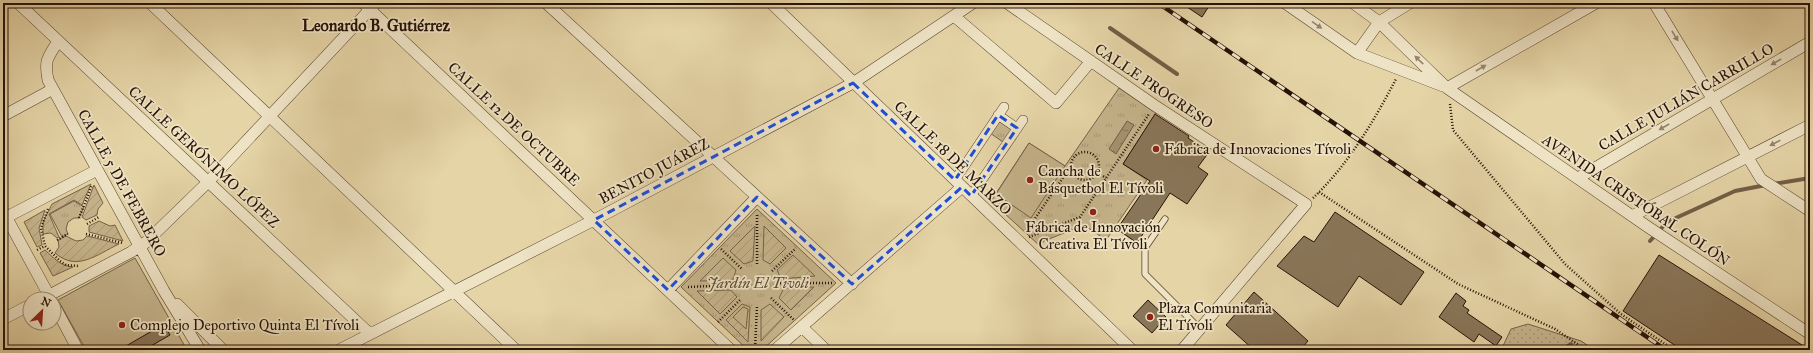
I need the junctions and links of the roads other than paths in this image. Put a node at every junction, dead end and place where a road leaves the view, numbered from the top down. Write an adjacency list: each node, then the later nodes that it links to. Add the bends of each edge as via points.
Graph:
1 (18, 3): 15 (street, CALLE GERÓNIMO LÓPEZ)
2 (150, 3): 26 (street)
3 (546, 3): 28 (street)
4 (771, 3): 19 (street, CALLE 18 DE MARZO)
5 (973, 3): 13 (street, BENITO JUÁREZ)
6 (1007, 3): 18 (street, CALLE PROGRESO)
7 (1285, 3): 17 (street, AVENIDA CRISTÓBAL COLÓN, one-way to 17)
8 (1353, 3): 14 (street, AVENIDA CRISTÓBAL COLÓN)
9 (1410, 3): 14 (street)
10 (1596, 3): 20 (street, one-way to 10)
11 (1654, 3): 22 (street, one-way to 22)
12 (370, 5): 26 (street); 40 (street, CALLE 12 DE OCTUBRE)
13 (954, 16): 18 (street, via 1056,103); 19 (street, BENITO JUÁREZ)
14 (1380, 22): 17 (street); 20 (street, AVENIDA CRISTÓBAL COLÓN, one-way to 14)
15 (58, 41): 21 (street, CALLE 5 DE FEBRERO, via 45,66); 32 (street, CALLE GERÓNIMO LÓPEZ)
16 (1810, 42): 22 (street, CALLE JULIÁN CARRILLO, one-way to 22)
17 (1357, 53): 20 (street, AVENIDA CRISTÓBAL COLÓN)
18 (1091, 61): 52 (street, CALLE PROGRESO, via 1306,204)
19 (852, 83): 28 (street, BENITO JUÁREZ); 33 (street, CALLE 18 DE MARZO)
20 (1447, 88): 31 (street, AVENIDA CRISTÓBAL COLÓN)
21 (53, 89): 25 (street); 30 (street, CALLE 5 DE FEBRERO)
22 (1713, 99): 29 (street); 31 (street, CALLE JULIÁN CARRILLO, one-way to 31)
23 (1004, 107): 24 (street)
24 (998, 115): 33 (street); 34 (street, via 1020,124)
25 (3, 116)
26 (269, 116): 32 (street); 46 (street)
27 (1810, 125): 29 (street, one-way to 29)
28 (713, 156): 35 (street); 40 (street, BENITO JUÁREZ)
29 (1747, 156): 36 (street, via 1761,179); 38 (street)
30 (96, 175): 37 (street); 41 (street, CALLE 5 DE FEBRERO)
31 (1578, 178): 38 (street, AVENIDA CRISTÓBAL COLÓN)
32 (208, 182): 41 (street); 53 (street, CALLE GERÓNIMO LÓPEZ)
33 (958, 184): 34 (street, CALLE 18 DE MARZO); 42 (street)
34 (971, 196): 63 (street, CALLE 18 DE MARZO)
35 (758, 197): 42 (street); 43 (street)
36 (1809, 210)
37 (4, 216): 44 (street)
38 (1632, 216): 54 (street, AVENIDA CRISTÓBAL COLÓN)
39 (1166, 219): 52 (lane, via 1145,248 1145,274)
40 (594, 220): 43 (street, CALLE 12 DE OCTUBRE); 46 (street, BENITO JUÁREZ)
41 (140, 247): 45 (street, CALLE 5 DE FEBRERO); 47 (street)
42 (852, 284): 51 (street)
43 (668, 290): 60 (street, CALLE 12 DE OCTUBRE)
44 (44, 291)
45 (164, 291): 56 (street, CALLE 5 DE FEBRERO); 57 (street, CALLE 5 DE FEBRERO)
46 (454, 291): 53 (street, BENITO JUÁREZ); 59 (street)
47 (62, 292)
48 (22, 309): 49 (street)
49 (3, 319)
50 (62, 322): 55 (street)
51 (798, 324): 61 (street); 62 (street)
52 (1200, 329): 64 (street)
53 (370, 334): 58 (street, BENITO JUÁREZ)
54 (1810, 334)
55 (78, 350)
56 (200, 350)
57 (222, 350)
58 (339, 350)
59 (516, 350)
60 (731, 350)
61 (775, 350)
62 (826, 350)
63 (1132, 350)
64 (1182, 350)

